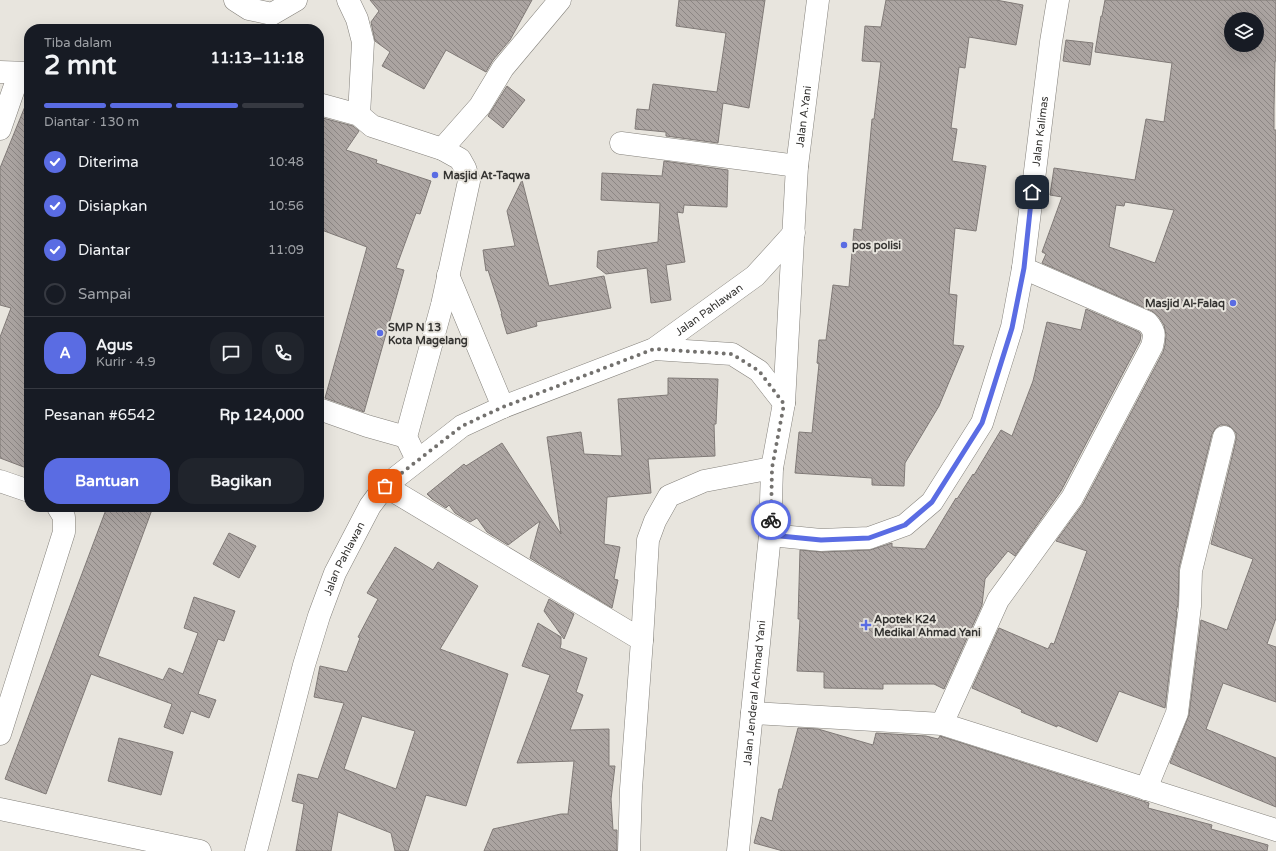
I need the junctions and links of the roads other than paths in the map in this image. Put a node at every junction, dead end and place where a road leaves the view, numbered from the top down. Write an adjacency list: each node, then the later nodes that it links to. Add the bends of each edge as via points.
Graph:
1 (234, 0): 2 (main road, via 249,10 272,14)
2 (296, 0)
3 (348, 0): 9 (main road, via 357,19 363,42)
4 (560, 0): 12 (main road, via 504,68 480,106)
5 (818, 0): 13 (main road, Jalan A.Yani)
6 (1058, 0): 15 (main road, Jalan Kalimas)
7 (16, 73): 10 (main road)
8 (324, 105): 9 (main road)
9 (359, 115): 12 (main road, via 372,126)
10 (0, 129)
11 (621, 143): 13 (main road)
12 (442, 149): 16 (main road, via 460,159 469,181)
13 (797, 166): 14 (main road, Jalan A.Yani)
14 (794, 233): 17 (main road, Jalan Pahlawan, via 755,276); 18 (main road, Jalan A.Yani)
15 (1024, 268): 29 (main road, Jalan Kalimas, via 1012,328 982,423 932,502 905,525 869,538 821,540); 32 (main road, via 1147,322 1155,336 1072,498 998,600)
16 (448, 275): 19 (main road); 21 (main road)
17 (654, 349): 18 (main road, via 732,354 759,371); 19 (main road, Jalan Pahlawan)
18 (784, 404): 24 (main road, Jalan Jenderal Achmad Yani)
19 (503, 407): 23 (main road, Jalan Pahlawan, via 462,426)
20 (324, 412): 21 (main road)
21 (406, 437): 23 (main road)
22 (1224, 437): 34 (main road, via 1191,571 1190,606 1177,713)
23 (418, 460): 26 (main road, Jalan Pahlawan)
24 (772, 468): 29 (main road, Jalan Jenderal Achmad Yani); 30 (main road, via 704,481 669,496 648,540)
25 (0, 481): 27 (main road)
26 (385, 486): 30 (main road); 38 (main road, Jalan Pahlawan, via 370,506 335,573 319,616)
27 (24, 489)
28 (61, 512): 33 (main road, via 64,517 64,532)
29 (770, 535): 31 (main road, Jalan Jenderal Achmad Yani)
30 (642, 640): 39 (main road)
31 (752, 713): 32 (main road); 40 (main road, Jalan Jenderal Achmad Yani)
32 (942, 724): 34 (main road)
33 (0, 734)
34 (1146, 789): 36 (main road)
35 (0, 809): 37 (main road)
36 (1276, 830)
37 (200, 851)
38 (256, 851)
39 (629, 851)
40 (739, 851)

